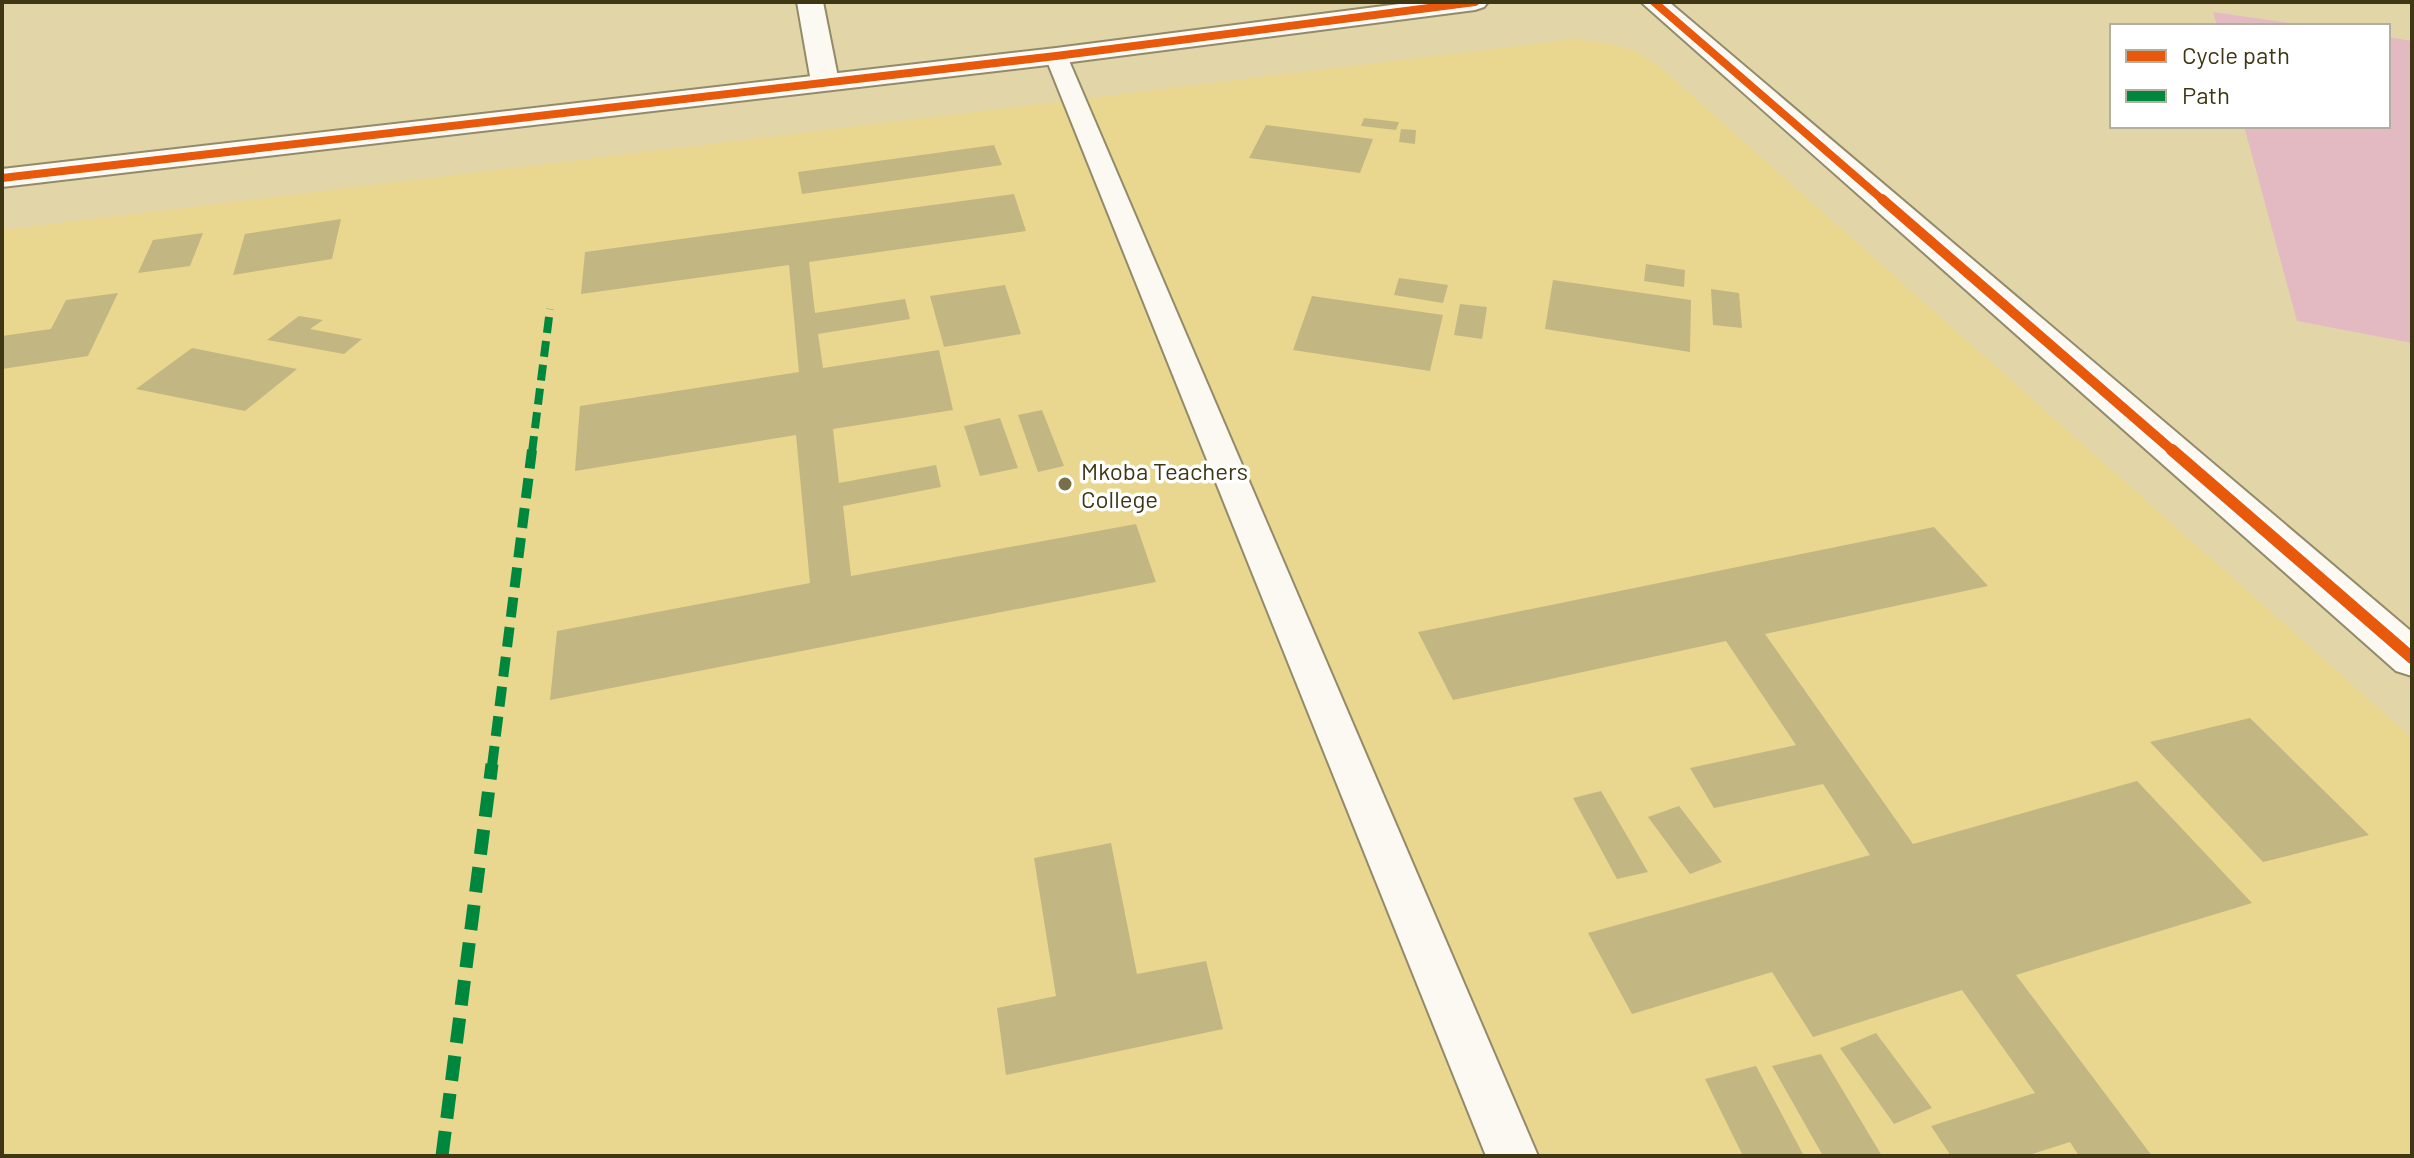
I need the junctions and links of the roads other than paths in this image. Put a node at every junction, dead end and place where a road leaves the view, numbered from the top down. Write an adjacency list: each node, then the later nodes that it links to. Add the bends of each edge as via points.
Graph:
1 (810, 2): 5 (street)
2 (1471, 2): 4 (street)
3 (1654, 2): 7 (street)
4 (1056, 56): 5 (street); 8 (lane)
5 (825, 82): 6 (street)
6 (2, 178)
7 (2412, 658)
8 (1512, 1156)

